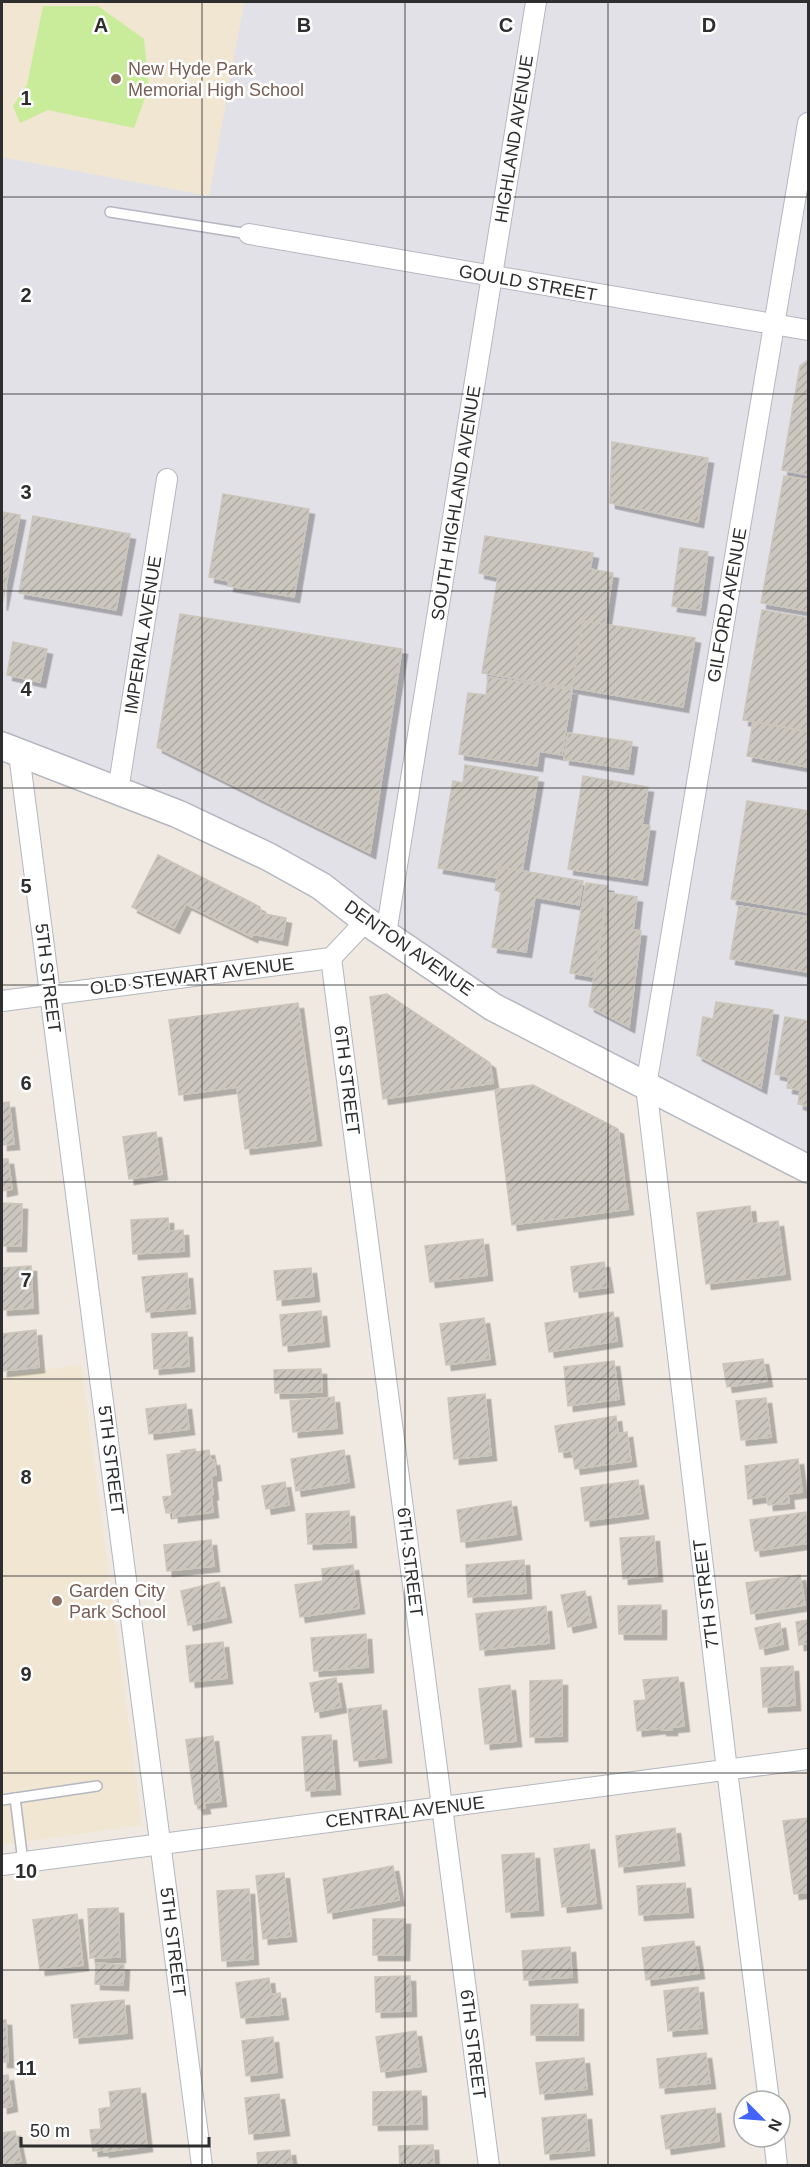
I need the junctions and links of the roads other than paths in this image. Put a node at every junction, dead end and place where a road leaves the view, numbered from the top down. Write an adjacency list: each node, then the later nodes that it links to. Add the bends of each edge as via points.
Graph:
1 (536, 2): 5 (street, HIGHLAND AVENUE)
2 (808, 123): 6 (street, GILFORD AVENUE)
3 (110, 212): 4 (lane)
4 (249, 234): 5 (street, GOULD STREET)
5 (493, 278): 6 (street, GOULD STREET); 11 (street, SOUTH HIGHLAND AVENUE, via 420,728)
6 (775, 324): 7 (street, GOULD STREET); 15 (street, GILFORD AVENUE)
7 (808, 330)
8 (167, 479): 10 (street, IMPERIAL AVENUE)
9 (10, 750): 10 (main road, DENTON AVENUE); 13 (street, 5TH STREET)
10 (118, 791): 11 (main road, DENTON AVENUE, via 269,857 321,886)
11 (376, 928): 12 (street); 15 (main road, DENTON AVENUE, via 494,1007)
12 (331, 958): 13 (street, OLD STEWART AVENUE); 22 (street, 6TH STREET)
13 (50, 995): 14 (street, OLD STEWART AVENUE); 23 (street, 5TH STREET)
14 (2, 1001)
15 (646, 1086): 16 (main road, DENTON AVENUE); 18 (street, 7TH STREET)
16 (808, 1168)
17 (808, 1759): 18 (street, CENTRAL AVENUE)
18 (727, 1770): 22 (street, CENTRAL AVENUE); 26 (street, 7TH STREET)
19 (97, 1786): 20 (lane)
20 (15, 1798): 21 (lane); 24 (lane)
21 (2, 1800)
22 (442, 1808): 23 (street, CENTRAL AVENUE); 29 (street, 6TH STREET)
23 (160, 1844): 24 (street, CENTRAL AVENUE); 28 (street, 5TH STREET)
24 (23, 1862): 25 (street, CENTRAL AVENUE)
25 (2, 1865)
26 (767, 2089)
27 (775, 2149): 30 (street)
28 (202, 2166)
29 (489, 2166)
30 (777, 2166)

